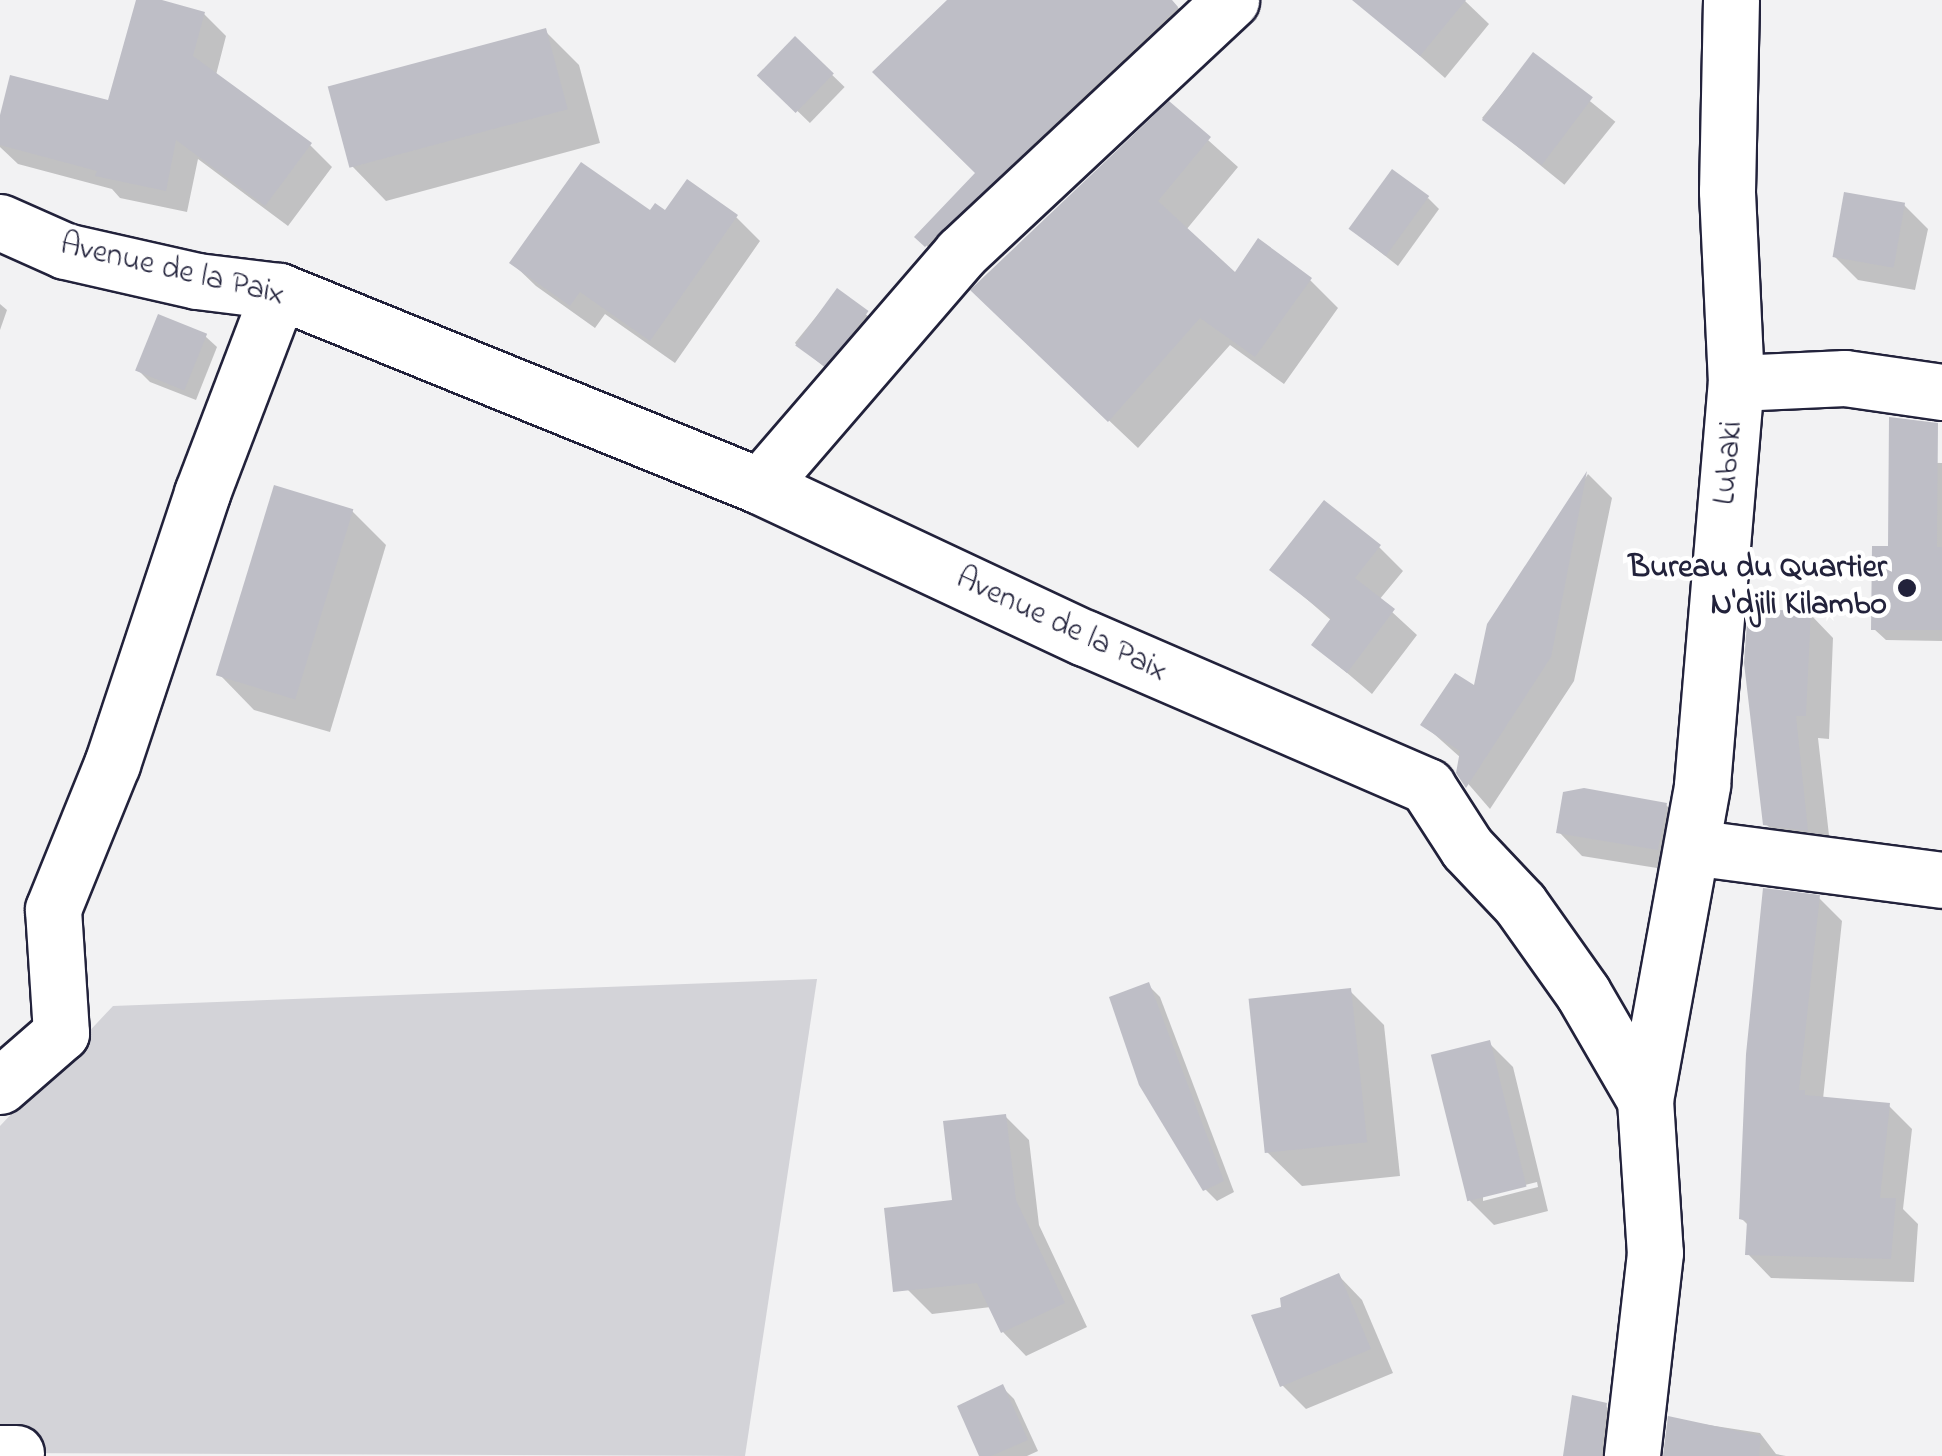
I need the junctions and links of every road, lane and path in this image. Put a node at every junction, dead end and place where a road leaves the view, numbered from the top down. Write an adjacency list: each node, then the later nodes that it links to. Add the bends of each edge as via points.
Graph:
1 (1231, 0): 7 (street, via 961,253)
2 (1731, 0): 5 (street, Lubaki, via 1727,191)
3 (0, 222): 4 (street, Avenue de la Paix, via 65,251)
4 (279, 292): 7 (street, Avenue de la Paix); 10 (street, via 202,493 112,764 53,909 61,1033)
5 (1736, 383): 6 (street, via 1845,378); 8 (street, Lubaki)
6 (1942, 392)
7 (760, 486): 11 (street, Avenue de la Paix, via 1085,638 1427,786 1583,992)
8 (1692, 847): 9 (street); 11 (street, Lubaki)
9 (1942, 880)
10 (0, 1086)
11 (1645, 1100): 12 (street, Avenue de la Paix, via 1655,1253)
12 (1632, 1456)

